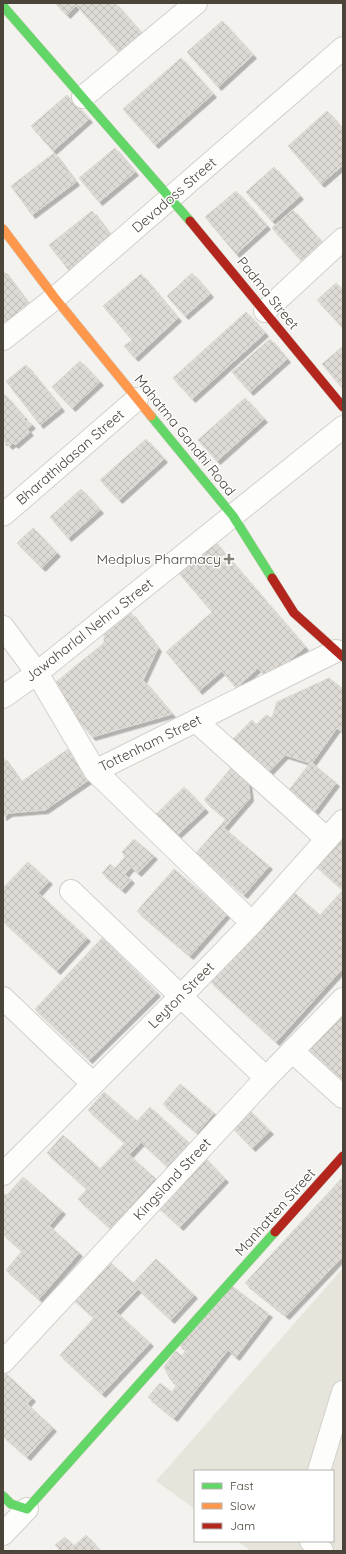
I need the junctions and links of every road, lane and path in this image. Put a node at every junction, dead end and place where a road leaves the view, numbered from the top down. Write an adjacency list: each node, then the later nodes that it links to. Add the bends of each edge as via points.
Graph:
1 (196, 3): 4 (street)
2 (3, 6): 4 (street, Padma Street)
3 (343, 48): 5 (street, Devadoss Street)
4 (83, 97): 5 (street, Padma Street)
5 (171, 197): 8 (street, Devadoss Street); 9 (street, Padma Street)
6 (3, 229): 8 (street, Mahatma Gandhi Road)
7 (343, 239): 9 (street)
8 (55, 298): 10 (street, Devadoss Street); 11 (street, Mahatma Gandhi Road)
9 (265, 311): 12 (street, Padma Street)
10 (3, 340)
11 (137, 399): 14 (street, Bharathidasan Street); 15 (street, Mahatma Gandhi Road)
12 (343, 407)
13 (343, 427): 15 (street, Jawaharlal Nehru Street)
14 (3, 515)
15 (233, 516): 17 (street, Mahatma Gandhi Road, via 294,613); 18 (street, Jawaharlal Nehru Street)
16 (3, 627): 18 (street, Tottenham Street)
17 (340, 654): 20 (street, Tottenham Street)
18 (36, 673): 19 (street, Jawaharlal Nehru Street); 21 (street, Tottenham Street)
19 (3, 698)
20 (196, 721): 21 (street, Tottenham Street); 23 (street)
21 (95, 771): 25 (street)
22 (343, 821): 23 (street, Leyton Street)
23 (327, 839): 25 (street, Leyton Street)
24 (71, 891): 26 (street)
25 (252, 923): 26 (street, Leyton Street)
26 (181, 996): 30 (street); 31 (street, Leyton Street)
27 (3, 998): 31 (street)
28 (343, 999): 29 (street, Kingsland Street)
29 (292, 1051): 30 (street, Kingsland Street); 32 (street)
30 (266, 1078): 35 (street, Kingsland Street)
31 (93, 1084): 34 (street, Leyton Street)
32 (343, 1096)
33 (343, 1156): 39 (street, Manhatten Street)
34 (6, 1164)
35 (3, 1362)
36 (343, 1392): 37 (street)
37 (319, 1470)
38 (3, 1496): 39 (street, via 11,1504)
39 (27, 1509): 40 (street)
40 (3, 1534)
41 (312, 1542): 42 (street)
42 (322, 1551)

